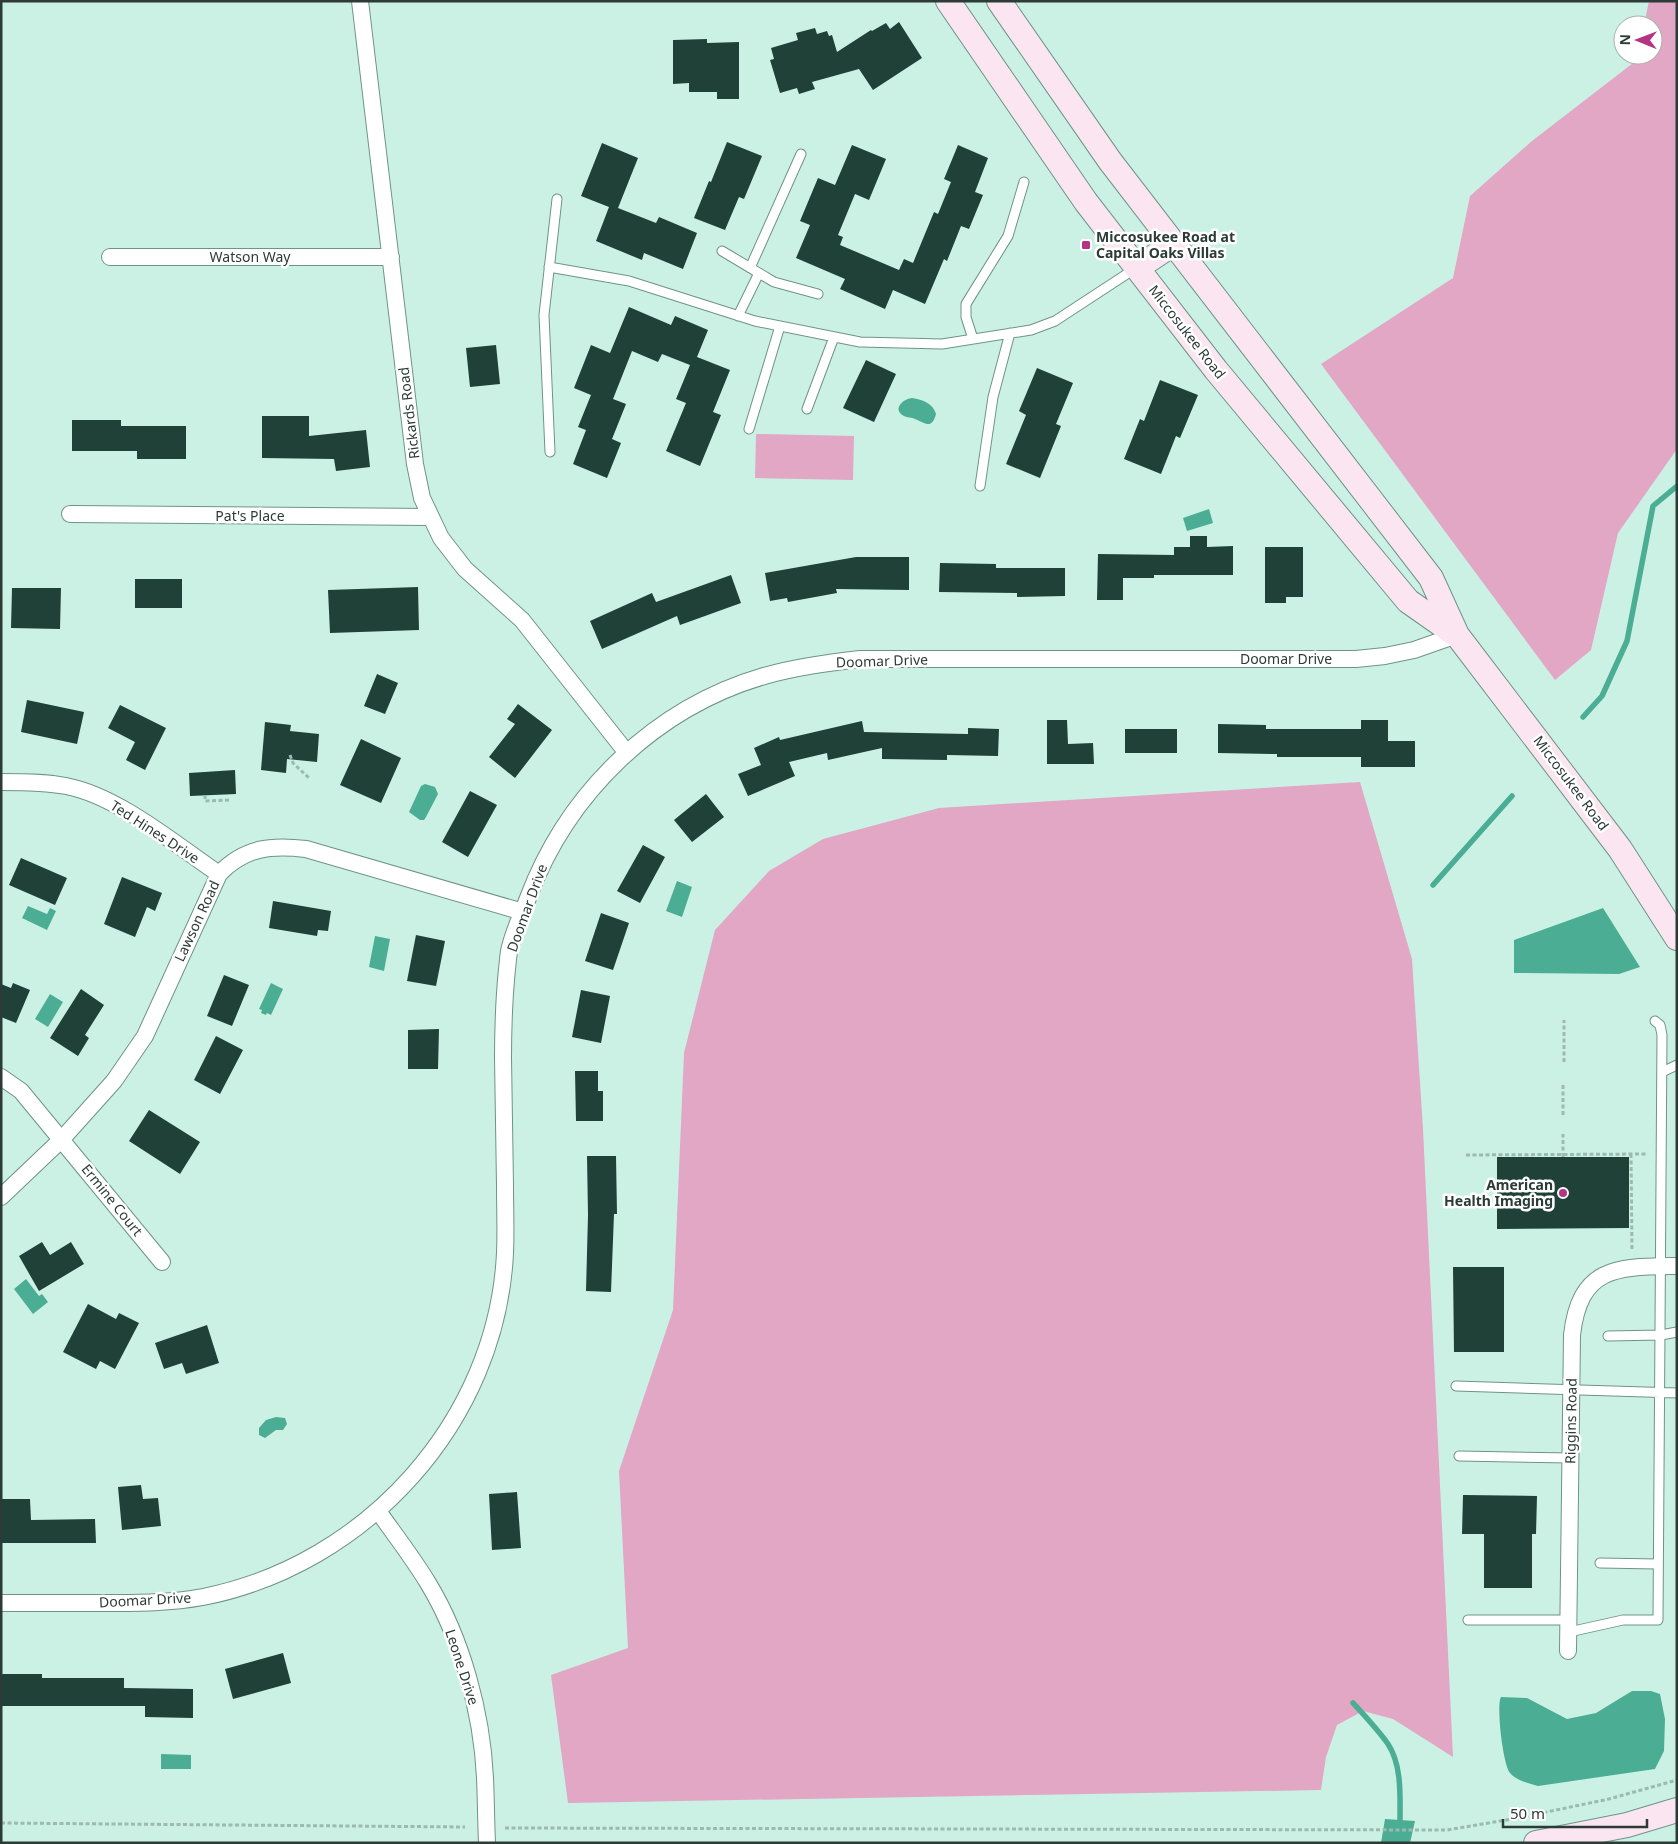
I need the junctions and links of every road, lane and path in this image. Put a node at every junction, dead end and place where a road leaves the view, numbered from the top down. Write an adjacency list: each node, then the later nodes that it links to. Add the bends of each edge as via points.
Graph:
1 (360, 1): 9 (street, Rickards Road)
2 (948, 1): 13 (street, Miccosukee Road, via 1086,202)
3 (999, 1): 7 (street, Miccosukee Road)
4 (801, 154): 12 (lane)
5 (1024, 182): 20 (lane, via 1008,236 966,304 966,317)
6 (556, 199): 11 (lane)
7 (1172, 244): 13 (street); 27 (street, Miccosukee Road, via 1431,578)
8 (722, 251): 12 (lane)
9 (391, 256): 10 (street, Watson Way); 26 (street, Rickards Road, via 415,464)
10 (110, 257)
11 (549, 267): 16 (lane, via 629,281); 23 (lane, via 544,315)
12 (750, 268): 14 (lane)
13 (1137, 268): 18 (lane, via 1055,321 1031,330); 27 (street, Miccosukee Road, via 1216,370 1408,600)
14 (759, 273): 15 (lane, via 774,282); 16 (lane)
15 (818, 294)
16 (738, 316): 17 (lane)
17 (780, 326): 19 (lane); 22 (lane)
18 (1010, 333): 20 (lane); 24 (lane, via 993,397)
19 (834, 337): 20 (lane, via 860,342 942,344); 21 (lane)
20 (974, 339)
21 (807, 409)
22 (749, 428)
23 (550, 452)
24 (980, 486)
25 (70, 514): 26 (street, Pat's Place)
26 (430, 518): 28 (street, Rickards Road, via 465,569 522,620)
27 (1456, 634): 28 (street, Doomar Drive, via 1414,650 1356,659 860,659 807,666 762,677 708,698 656,728); 36 (street, Miccosukee Road, via 1620,849)
28 (627, 753): 35 (street, Doomar Drive, via 595,784 567,821 539,870)
29 (290, 755): 30 (path)
30 (309, 778)
31 (1, 782): 34 (street, Ted Hines Drive, via 35,782 89,792 123,809)
32 (205, 795): 33 (path, via 205,801)
33 (230, 800)
34 (219, 874): 35 (street, Lawson Road, via 242,856 260,849 281,846 306,849); 46 (street, Lawson Road, via 145,1036 114,1081)
35 (523, 912): 64 (street, Doomar Drive, via 510,947 503,1008 505,1253 491,1335 476,1377 457,1415 419,1471)
36 (1677, 938)
37 (1564, 1020): 39 (path)
38 (1656, 1021): 41 (lane, via 1662,1035)
39 (1564, 1062)
40 (1677, 1065): 41 (lane)
41 (1662, 1072): 54 (lane)
42 (1, 1077): 46 (street, Ermine Court, via 21,1091)
43 (1564, 1084): 44 (path)
44 (1563, 1115)
45 (1563, 1134): 50 (path)
46 (62, 1139): 51 (street, Lawson Road); 53 (street, Ermine Court)
47 (1632, 1154): 48 (path); 50 (path); 52 (path)
48 (1650, 1154)
49 (1466, 1155): 50 (path)
50 (1563, 1156)
51 (1, 1197)
52 (1632, 1251)
53 (162, 1262)
54 (1669, 1266): 56 (lane); 59 (street, Riggins Road, via 1615,1270 1589,1287 1574,1318)
55 (1677, 1332): 56 (lane)
56 (1661, 1335): 57 (lane); 60 (lane)
57 (1608, 1336)
58 (1456, 1386): 59 (lane)
59 (1572, 1390): 60 (lane); 63 (street, Riggins Road)
60 (1660, 1392): 61 (lane); 66 (lane)
61 (1677, 1392)
62 (1459, 1456): 63 (lane)
63 (1571, 1458): 69 (street, Riggins Road)
64 (378, 1511): 67 (street, Doomar Drive, via 314,1557 243,1587 170,1602); 76 (street, Leone Drive, via 428,1582 445,1614 461,1658 482,1740)
65 (1600, 1563): 66 (lane)
66 (1658, 1564): 69 (lane, via 1658,1620)
67 (1, 1603)
68 (1468, 1620): 69 (lane)
69 (1569, 1626): 70 (street, Riggins Road)
70 (1568, 1651)
71 (1677, 1780): 75 (path, via 1609,1799 1447,1830)
72 (1677, 1810): 77 (street, via 1627,1825)
73 (1, 1823): 74 (path)
74 (465, 1827)
75 (506, 1828)
76 (487, 1843)
77 (1536, 1843)

